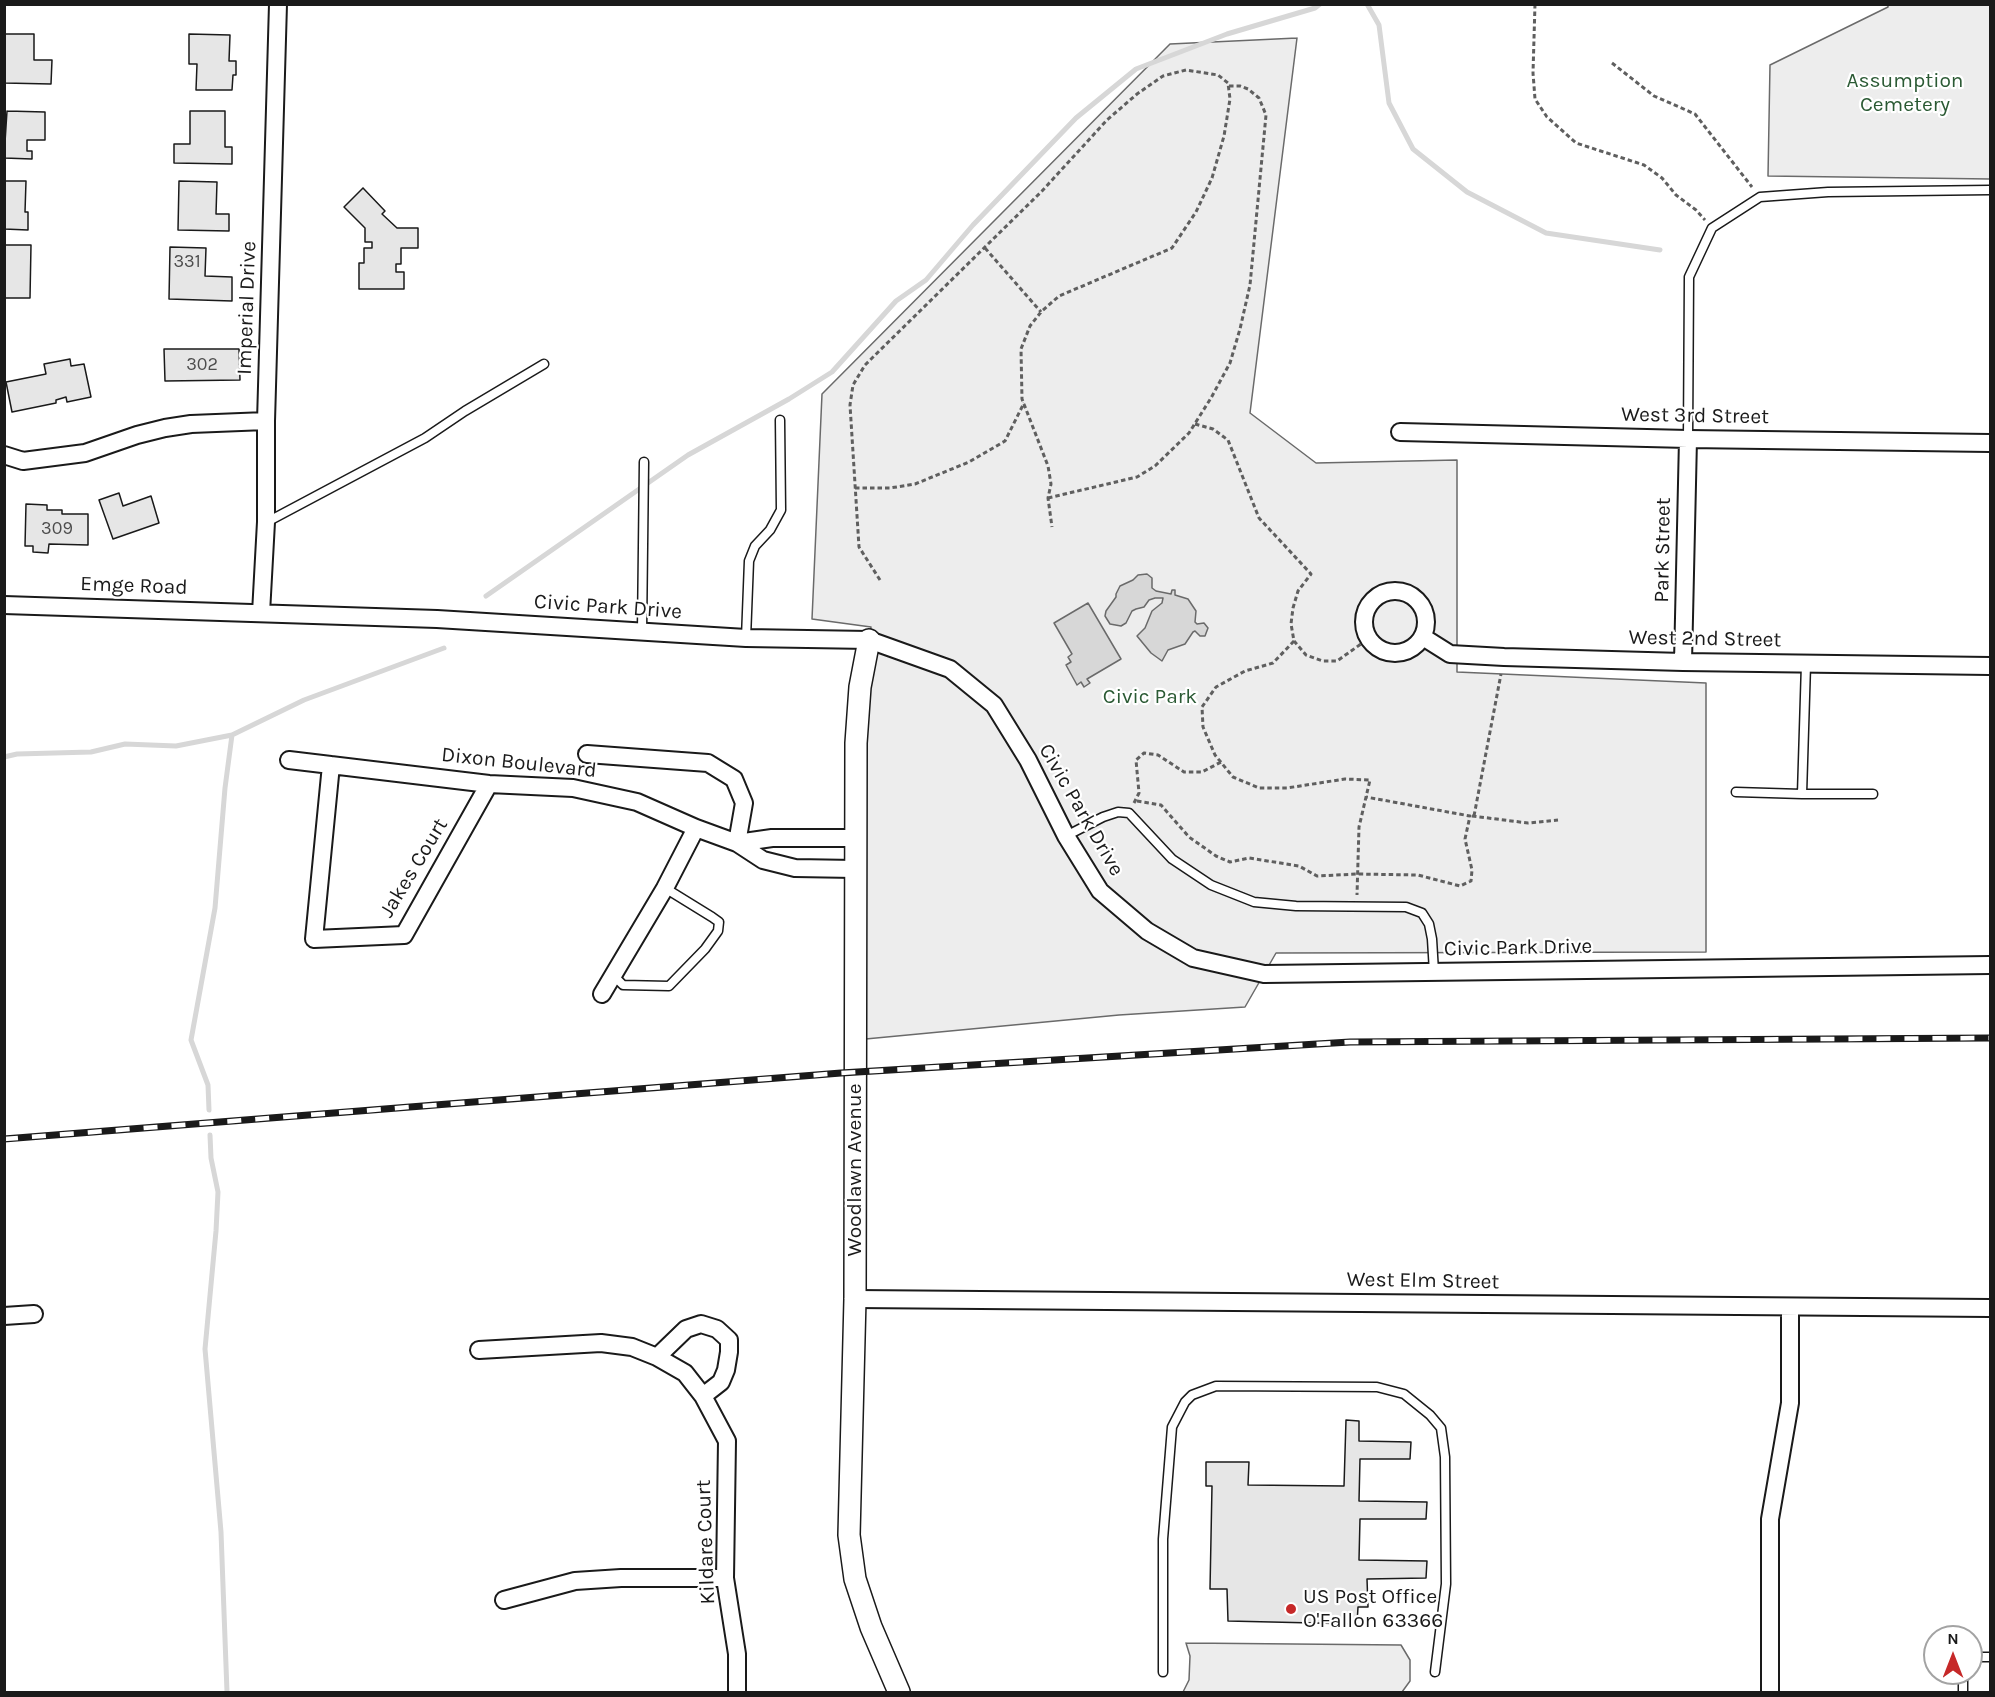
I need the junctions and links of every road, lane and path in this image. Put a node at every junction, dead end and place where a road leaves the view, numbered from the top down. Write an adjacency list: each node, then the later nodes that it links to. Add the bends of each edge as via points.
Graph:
1 (278, 4): 13 (street, Imperial Drive)
2 (1535, 4): 7 (path, via 1535,99 1547,117 1576,143 1644,165)
3 (1612, 63): 6 (path, via 1654,96 1695,114)
4 (1228, 86): 8 (path, via 1218,75 1186,70 1163,76 1107,120); 9 (path, via 1230,99 1224,135 1212,178 1172,249 1059,296); 14 (path, via 1248,89 1259,98 1266,115 1250,285 1230,363)
5 (1990, 190): 6 (lane)
6 (1760, 197): 7 (lane)
7 (1712, 228): 16 (lane, via 1689,277)
8 (985, 248): 9 (path); 20 (path, via 865,365 853,386 850,405)
9 (1041, 312): 11 (path, via 1030,326 1021,350)
10 (544, 364): 22 (lane, via 425,438)
11 (1024, 403): 20 (path, via 1005,441 969,462 915,484); 21 (path, via 1048,465 1052,484)
12 (780, 420): 29 (lane, via 781,510 749,561)
13 (266, 422): 18 (street, via 165,428 85,453 23,461); 22 (street, Imperial Drive)
14 (1194, 424): 21 (path, via 1155,466 1137,477); 32 (path, via 1213,429 1227,440 1259,518 1311,574 1298,591 1293,608)
15 (1400, 432): 16 (street, West 3rd Street)
16 (1688, 439): 17 (street, West 3rd Street); 34 (street, Park Street)
17 (1990, 443)
18 (4, 455)
19 (644, 462): 27 (lane)
20 (855, 488): 24 (path, via 859,547)
21 (1048, 498): 23 (path)
22 (266, 522): 26 (street, Imperial Drive)
23 (1052, 527)
24 (880, 580)
25 (4, 605): 26 (street, Emge Road)
26 (261, 613): 27 (street, Civic Park Drive, via 437,618)
27 (642, 632): 29 (street, Civic Park Drive)
28 (1423, 637): 30 (street, via 1407,651 1396,653 1385,652); 30 (street, via 1427,618 1424,609 1411,594 1392,591 1374,598 1367,607 1364,628); 33 (street, West 2nd Street, via 1450,654)
29 (746, 638): 31 (street, Civic Park Drive)
30 (1368, 639): 32 (path, via 1337,661 1306,655)
31 (869, 640): 51 (street, Civic Park Drive, via 950,669 994,705 1028,760); 52 (street, Woodlawn Avenue, via 860,687 856,744)
32 (1294, 641): 39 (path, via 1273,663 1245,670 1216,687 1202,708 1203,727)
33 (1504, 657): 34 (street, West 2nd Street); 48 (path)
34 (1683, 662): 35 (street, West 2nd Street)
35 (1806, 664): 36 (street, West 2nd Street); 43 (lane)
36 (1990, 666)
37 (587, 754): 53 (street, via 708,763 734,779 744,803)
38 (289, 760): 40 (street, Dixon Boulevard)
39 (1221, 762): 45 (path, via 1233,777 1259,788 1370,780); 46 (path, via 1202,772 1184,771 1158,755 1144,753 1136,760 1139,793)
40 (331, 765): 41 (street, Dixon Boulevard); 41 (street, Jakes Court, via 314,939 404,935)
41 (489, 784): 50 (street, Dixon Boulevard, via 573,788 626,799)
42 (1736, 792): 43 (lane)
43 (1802, 794): 44 (lane)
44 (1873, 794)
45 (1366, 797): 48 (path); 55 (path, via 1359,827)
46 (1135, 801): 47 (path); 55 (path, via 1161,805 1190,837 1230,862 1249,858 1299,866 1317,876)
47 (1129, 813): 51 (lane, via 1102,817); 57 (lane, via 1172,859 1211,885 1254,902)
48 (1472, 816): 49 (path, via 1528,823); 55 (path, via 1464,839 1472,881 1460,886 1418,875)
49 (1558, 820)
50 (696, 828): 53 (street, Dixon Boulevard); 56 (street)
51 (1066, 836): 59 (street, Civic Park Drive, via 1100,891 1147,931 1193,958 1264,974)
52 (856, 838): 53 (street, Dixon Boulevard, via 772,838); 54 (street, Woodlawn Avenue)
53 (737, 843): 54 (street, Dixon Boulevard, via 763,860 795,868)
54 (855, 869): 62 (street, Woodlawn Avenue)
55 (1358, 874): 57 (path)
56 (665, 888): 60 (street); 60 (lane, via 712,916 719,922 718,931 669,986 623,985)
57 (1357, 907): 59 (lane, via 1406,907 1422,913 1429,924)
58 (1990, 964): 59 (street, Civic Park Drive)
59 (1434, 972)
60 (613, 975): 61 (street)
61 (602, 994)
62 (855, 1299): 63 (street, West Elm Street); 75 (street, Woodlawn Avenue, via 849,1535 858,1589)
63 (1790, 1307): 64 (street, West Elm Street); 76 (street, via 1790,1403 1770,1519)
64 (1990, 1308)
65 (34, 1314): 66 (street)
66 (4, 1316)
67 (479, 1350): 68 (street, Kildare Court, via 601,1342 632,1347)
68 (657, 1357): 69 (street, Kildare Court, via 685,1373); 69 (street, via 686,1329 701,1324 717,1329 729,1340 726,1370 721,1382)
69 (703, 1396): 70 (street, Kildare Court, via 727,1441)
70 (725, 1578): 71 (street, via 575,1581); 74 (street, Kildare Court, via 737,1654)
71 (504, 1600)
72 (1163, 1672): 73 (lane, via 1163,1539 1172,1427 1192,1395 1216,1386 1377,1388 1404,1394 1441,1428 1445,1457 1446,1584)
73 (1435, 1672)
74 (737, 1692)
75 (899, 1692)
76 (1770, 1692)

